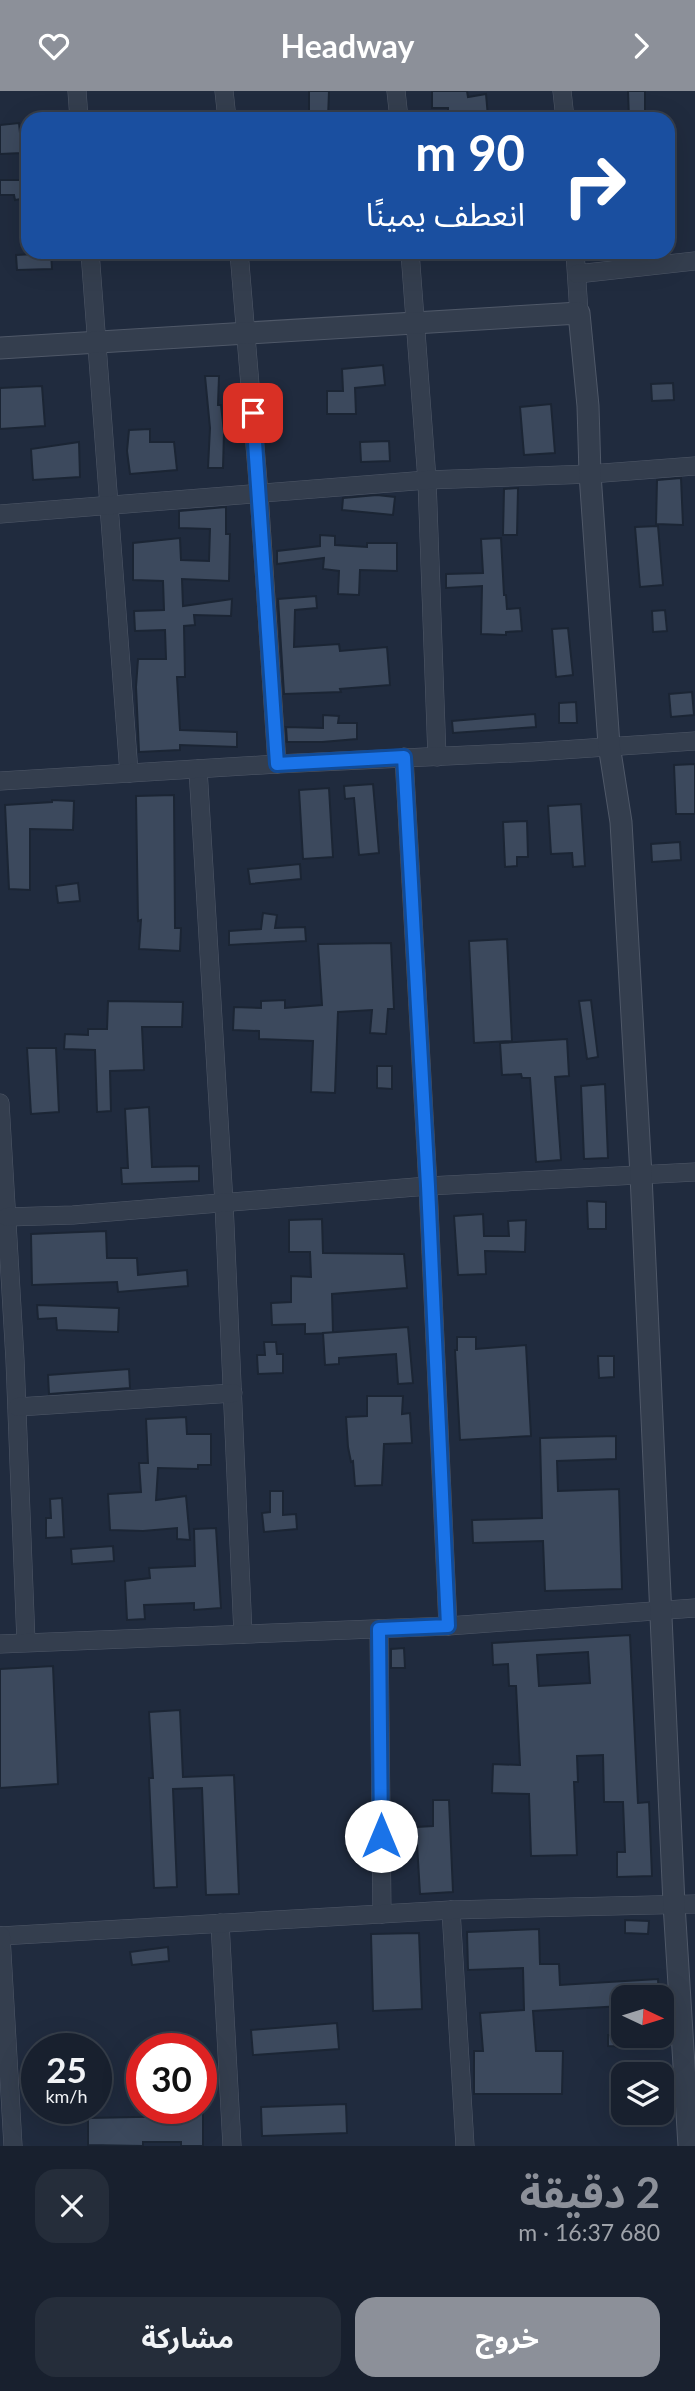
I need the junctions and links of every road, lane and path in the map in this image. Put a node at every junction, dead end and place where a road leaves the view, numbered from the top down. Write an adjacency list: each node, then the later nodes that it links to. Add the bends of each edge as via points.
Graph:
1 (77, 91): 5 (street)
2 (224, 91): 6 (street)
3 (396, 91): 7 (street)
4 (562, 91): 8 (street)
5 (78, 112)
6 (226, 112)
7 (398, 112)
8 (564, 112)
9 (91, 259): 18 (street)
10 (240, 259): 17 (street)
11 (411, 259): 16 (street)
12 (576, 259): 14 (street)
13 (695, 261): 14 (street)
14 (577, 274): 15 (street)
15 (579, 313): 16 (street); 21 (street)
16 (416, 324): 17 (street); 22 (street)
17 (247, 333): 18 (street); 23 (street)
18 (98, 342): 19 (street); 24 (street)
19 (0, 348)
20 (695, 465): 21 (street)
21 (590, 474): 22 (street); 27 (street)
22 (428, 480): 23 (street); 29 (street)
23 (259, 494): 24 (street); 30 (street)
24 (110, 506): 25 (street); 32 (street)
25 (0, 514)
26 (695, 741): 27 (street)
27 (609, 745): 29 (street); 36 (street, via 621,822)
28 (404, 757): 29 (street); 30 (street); 37 (street)
29 (437, 757)
30 (277, 764): 31 (street)
31 (198, 769): 32 (street); 38 (street)
32 (129, 773): 33 (street)
33 (0, 781)
34 (0, 1103): 39 (street)
35 (695, 1172): 36 (street)
36 (641, 1175): 37 (street); 44 (street)
37 (428, 1186): 38 (street); 45 (street)
38 (224, 1203): 39 (street); 41 (street)
39 (7, 1217): 40 (street)
40 (8, 1361): 42 (street)
41 (233, 1393): 42 (street); 47 (street)
42 (18, 1406): 48 (street)
43 (695, 1608): 44 (street)
44 (662, 1610): 45 (street); 50 (street)
45 (448, 1626): 46 (street)
46 (379, 1629): 47 (street); 52 (street)
47 (243, 1634): 48 (street)
48 (26, 1642): 49 (street)
49 (0, 1644)
50 (685, 1904): 51 (street); 58 (street)
51 (451, 1910): 52 (street); 57 (street)
52 (382, 1914): 53 (street)
53 (220, 1923): 54 (street); 56 (street)
54 (1, 1936): 55 (street)
55 (13, 2146)
56 (232, 2146)
57 (465, 2146)
58 (689, 2146)

